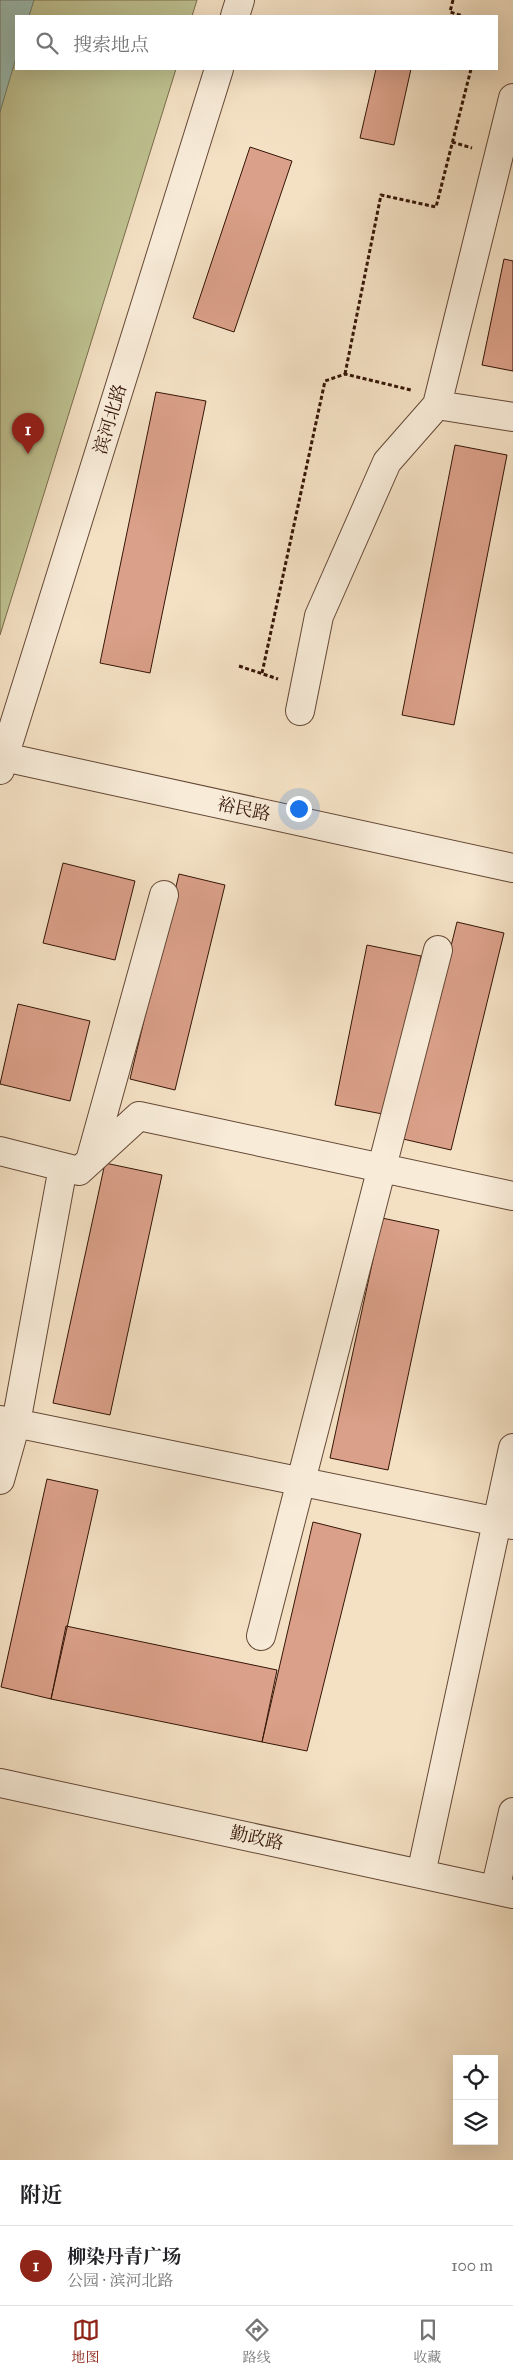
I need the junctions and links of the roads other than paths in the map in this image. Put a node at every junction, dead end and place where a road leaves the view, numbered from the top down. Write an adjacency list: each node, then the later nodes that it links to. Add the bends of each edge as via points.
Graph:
1 (240, 0): 2 (street)
2 (235, 15)
3 (219, 70): 8 (street, 滨河北路)
4 (513, 98): 5 (street)
5 (438, 401): 6 (street); 7 (street, via 387,462 319,616)
6 (513, 417)
7 (302, 700)
8 (2, 763): 9 (street, 裕民路)
9 (513, 868)
10 (164, 895): 13 (street)
11 (438, 950): 15 (street)
12 (0, 1151): 14 (street)
13 (90, 1161): 14 (street, via 79,1171); 15 (street, via 139,1116)
14 (63, 1167): 17 (street)
15 (382, 1168): 16 (street); 20 (street)
16 (513, 1196)
17 (8, 1421): 19 (street); 20 (street)
18 (513, 1448): 21 (street)
19 (0, 1480)
20 (301, 1481): 21 (street); 22 (street)
21 (505, 1523): 25 (street)
22 (261, 1636)
23 (0, 1783): 25 (street, 勤政路)
24 (513, 1812): 26 (street)
25 (421, 1874): 26 (street, 勤政路)
26 (504, 1892)

